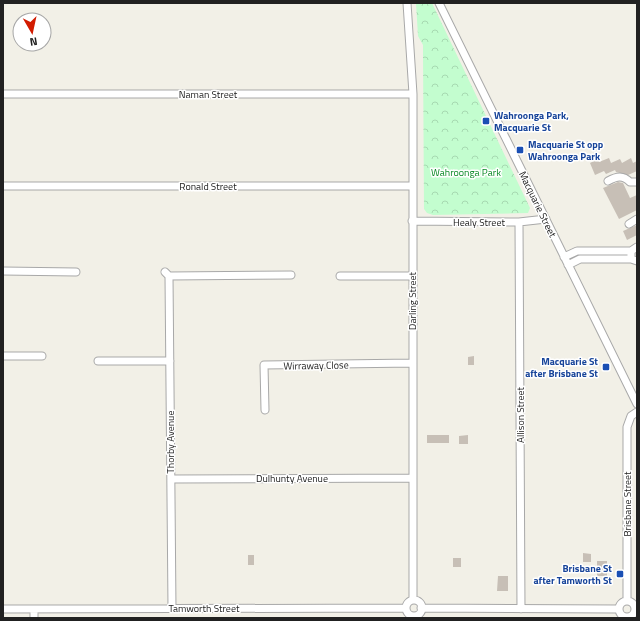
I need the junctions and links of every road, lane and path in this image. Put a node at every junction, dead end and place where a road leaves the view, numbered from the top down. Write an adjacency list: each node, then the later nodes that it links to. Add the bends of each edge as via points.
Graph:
1 (407, 3): 4 (street, Darling Street)
2 (439, 3): 9 (street, Macquarie Street)
3 (3, 94): 4 (street, Naman Street)
4 (413, 94): 8 (street, Darling Street)
5 (608, 181): 6 (street, via 616,177)
6 (637, 182)
7 (3, 186): 8 (street, Ronald Street)
8 (413, 186): 11 (street, Darling Street)
9 (546, 219): 12 (street, Healy Street); 15 (street, Macquarie Street)
10 (637, 219): 13 (street)
11 (412, 221): 12 (street, Healy Street); 22 (street, Darling Street)
12 (519, 222): 40 (street, Allison Street)
13 (629, 224)
14 (634, 249): 15 (street, via 576,251); 16 (street)
15 (564, 257): 17 (street, Macquarie Street)
16 (634, 260): 17 (street, via 580,259)
17 (568, 265): 28 (street, Macquarie Street)
18 (3, 271): 19 (street)
19 (76, 272)
20 (291, 276): 26 (street, Thorby Avenue, via 167,274)
21 (340, 276): 22 (street)
22 (412, 276): 27 (street, Darling Street)
23 (3, 356): 24 (street)
24 (42, 356)
25 (98, 361): 26 (street)
26 (170, 361): 32 (street, Thorby Avenue)
27 (413, 363): 29 (street, Wirraway Close, via 264,365); 31 (street, Darling Street)
28 (637, 404)
29 (265, 410)
30 (637, 412): 34 (street, Brisbane Street, via 628,420 627,427)
31 (413, 478): 32 (street, Dulhunty Avenue); 33 (street, Darling Street)
32 (170, 479): 35 (street, Thorby Avenue)
33 (413, 600): 36 (street); 37 (street)
34 (627, 601): 41 (street, via 620,604); 42 (street, via 632,603)
35 (172, 608): 36 (street, Tamworth Street); 39 (street, Tamworth Street)
36 (406, 608): 43 (street, via 407,613)
37 (422, 608): 40 (street); 43 (street)
38 (3, 609): 39 (street, Tamworth Street)
39 (34, 609): 44 (street)
40 (520, 609): 41 (street)
41 (618, 609): 45 (street, via 622,616)
42 (636, 610): 45 (street)
43 (414, 617)
44 (34, 618)
45 (627, 618)

